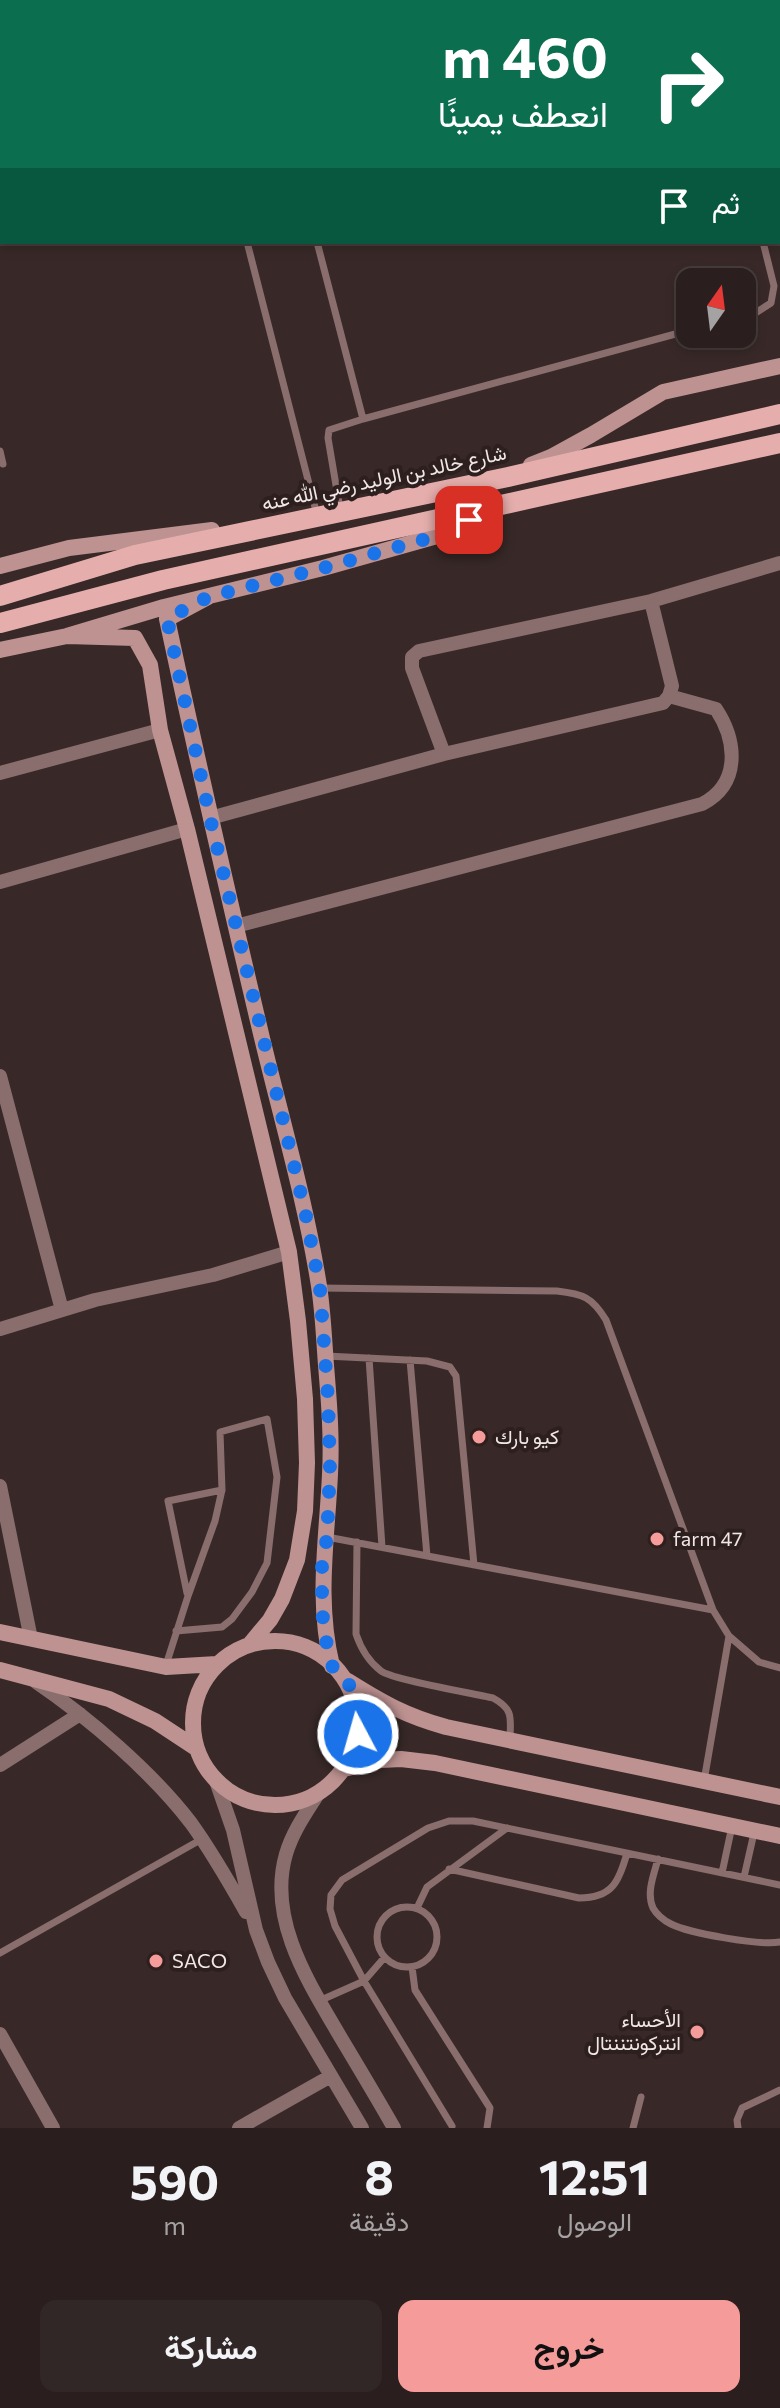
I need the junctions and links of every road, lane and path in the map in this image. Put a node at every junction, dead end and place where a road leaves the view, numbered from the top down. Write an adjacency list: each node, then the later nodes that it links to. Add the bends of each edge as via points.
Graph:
1 (247, 244): 15 (lane)
2 (318, 244): 8 (lane)
3 (764, 244): 4 (lane, via 774,286 771,303)
4 (756, 312)
5 (676, 334): 8 (lane)
6 (780, 366): 12 (street, via 663,392)
7 (780, 414): 12 (main road, شارع خالد بن الوليد رضي الله عنه)
8 (363, 419): 14 (lane, via 329,430)
9 (780, 443): 13 (main road)
10 (0, 451): 11 (lane)
11 (3, 464)
12 (508, 477): 14 (main road, شارع خالد بن الوليد رضي الله عنه)
13 (494, 507): 19 (street, via 444,534); 21 (main road, via 163,580)
14 (341, 512): 15 (main road, شارع خالد بن الوليد رضي الله عنه)
15 (314, 518): 17 (street, via 69,548); 18 (main road, شارع خالد بن الوليد رضي الله عنه, via 135,555)
16 (780, 563): 20 (street)
17 (0, 566)
18 (0, 596)
19 (208, 597): 22 (street); 28 (street, via 167,619)
20 (651, 601): 24 (street, via 672,686); 26 (street, via 419,651 412,657 412,668)
21 (0, 623)
22 (67, 636): 23 (street); 25 (street, via 135,638 150,665)
23 (0, 650)
24 (669, 696): 26 (street, via 663,703); 31 (street, via 716,709 726,724 732,747 729,778 714,798)
25 (160, 730): 27 (street); 29 (street)
26 (444, 754): 28 (street)
27 (0, 773)
28 (210, 818): 31 (street)
29 (187, 829): 30 (street); 33 (street)
30 (0, 882)
31 (236, 926): 34 (street)
32 (0, 1076): 35 (street)
33 (289, 1252): 35 (street); 53 (street, via 305,1399 305,1511 297,1560 282,1599)
34 (320, 1288): 37 (street); 48 (lane, via 557,1291 596,1303)
35 (62, 1310): 36 (street)
36 (0, 1329)
37 (325, 1356): 38 (lane); 42 (street)
38 (369, 1358): 39 (lane); 44 (lane)
39 (410, 1360): 45 (lane); 46 (lane, via 440,1363 456,1376)
40 (0, 1486): 52 (street)
41 (222, 1490): 47 (lane); 47 (lane, via 168,1501); 49 (lane, via 220,1432 267,1419 277,1477 267,1563 252,1592 222,1627)
42 (327, 1537): 43 (lane); 55 (street, via 322,1610)
43 (357, 1542): 44 (lane); 62 (lane, via 356,1634 369,1660 384,1673 505,1704)
44 (382, 1547): 45 (lane)
45 (427, 1556): 46 (lane)
46 (474, 1565): 48 (lane)
47 (188, 1596): 49 (lane)
48 (713, 1610): 51 (lane)
49 (176, 1631): 56 (lane)
50 (0, 1632): 52 (street)
51 (729, 1636): 57 (lane, via 759,1662); 67 (lane)
52 (31, 1639): 56 (street)
53 (250, 1644): 54 (street); 55 (street, via 304,1646)
54 (217, 1664): 56 (street); 63 (street, via 198,1694)
55 (332, 1666): 60 (street)
56 (166, 1667)
57 (780, 1668)
58 (0, 1670): 59 (street)
59 (26, 1675): 61 (street); 63 (street, via 109,1699)
60 (347, 1680): 62 (street, via 414,1719); 65 (street, via 355,1698 358,1734)
61 (80, 1714): 64 (street); 74 (street, via 162,1791)
62 (510, 1741): 67 (street)
63 (196, 1748): 66 (street)
64 (0, 1765)
65 (344, 1769): 68 (street); 70 (street, via 381,1760 435,1763)
66 (216, 1781): 68 (street, via 265,1805 300,1802); 82 (street)
67 (704, 1782): 69 (street)
68 (318, 1794): 88 (street, via 294,1830 282,1890 293,1950)
69 (780, 1797)
70 (732, 1826): 72 (street); 78 (lane)
71 (507, 1828): 75 (lane); 77 (lane); 87 (lane, via 449,1821 428,1828 342,1880 331,1895 330,1909)
72 (754, 1831): 73 (street); 79 (lane)
73 (780, 1836)
74 (202, 1839): 82 (street); 84 (lane)
75 (627, 1853): 76 (lane); 77 (lane, via 613,1887 590,1898)
76 (658, 1859): 78 (lane); 83 (lane, via 650,1891 660,1918 674,1926 756,1943)
77 (449, 1869): 81 (lane, via 427,1887)
78 (722, 1873): 79 (lane)
79 (744, 1877): 80 (lane)
80 (780, 1885)
81 (417, 1908): 85 (lane, via 397,1908 381,1920 376,1939); 86 (lane, via 432,1920 437,1939 429,1958)
82 (256, 1930): 90 (street, via 285,1998)
83 (780, 1942)
84 (0, 1953)
85 (384, 1958): 86 (lane); 87 (lane)
86 (412, 1967): 98 (lane, via 415,1990 490,2108)
87 (364, 1981): 88 (lane); 93 (lane)
88 (319, 2001): 97 (street)
89 (0, 2034): 94 (street)
90 (331, 2076): 95 (street); 96 (street)
91 (780, 2090): 100 (lane, via 742,2108)
92 (641, 2097): 99 (lane)
93 (454, 2127)
94 (53, 2128)
95 (239, 2128)
96 (362, 2128)
97 (394, 2128)
98 (487, 2128)
99 (633, 2128)
100 (738, 2128)

